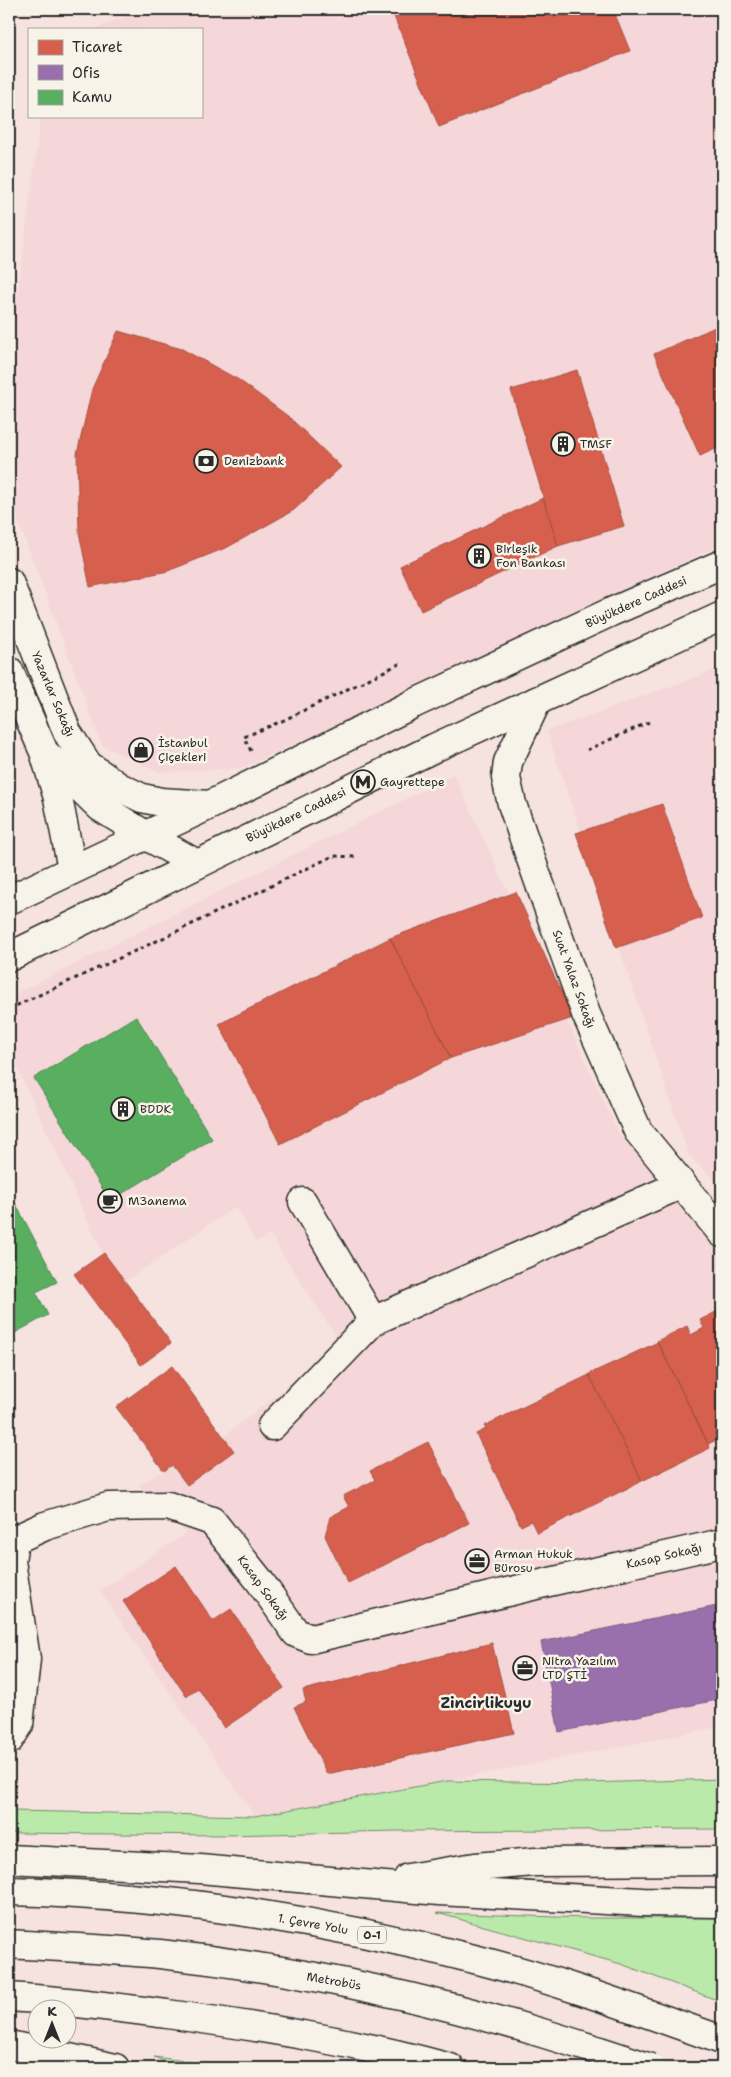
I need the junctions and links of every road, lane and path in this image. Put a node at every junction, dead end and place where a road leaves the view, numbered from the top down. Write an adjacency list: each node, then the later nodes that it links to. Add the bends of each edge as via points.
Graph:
1 (722, 564): 12 (main road, Büyükdere Caddesi, via 412,704)
2 (9, 582): 3 (main road, Yazarlar Sokağı)
3 (14, 614): 12 (main road, Yazarlar Sokağı, via 67,732 88,765 119,787 142,798)
4 (722, 616): 7 (main road, Büyükdere Caddesi)
5 (401, 663): 8 (path)
6 (9, 671): 11 (main road)
7 (537, 701): 15 (main road, Büyükdere Caddesi); 20 (main road, Suat Yalaz Sokağı, via 508,762 506,778 512,804 586,1014 615,1081 638,1131)
8 (282, 721)
9 (649, 722): 10 (path)
10 (587, 750)
11 (44, 752): 13 (main road, via 100,807); 16 (main road, via 58,798)
12 (210, 805): 13 (main road, Büyükdere Caddesi)
13 (145, 835): 15 (main road); 16 (main road, Büyükdere Caddesi)
14 (356, 857): 19 (path, via 333,856)
15 (197, 864): 18 (main road, Büyükdere Caddesi)
16 (72, 869): 17 (main road, Büyükdere Caddesi)
17 (9, 900)
18 (9, 957)
19 (9, 1009)
20 (682, 1184): 22 (main road, Suat Yalaz Sokağı); 23 (main road)
21 (303, 1202): 23 (main road)
22 (722, 1233)
23 (373, 1321): 24 (main road)
24 (272, 1426)
25 (722, 1543): 26 (main road, Kasap Sokağı, via 311,1639 296,1633 212,1521 168,1506 108,1507 45,1526 14,1540 11,1561 26,1659 19,1724)
26 (9, 1740)
27 (9, 1859): 29 (main road, via 200,1869)
28 (722, 1861): 29 (main road, via 534,1862 475,1866)
29 (374, 1884): 31 (main road, via 439,1891)
30 (9, 1890): 34 (main road, 1. Çevre Yolu / O-1, via 206,1906 332,1926 489,1963 564,1985)
31 (722, 1903)
32 (9, 1944): 38 (main road, Metrobüs, bridge, via 160,1954 348,1982 428,2000)
33 (9, 1997): 37 (main road, via 61,2000 212,2020 315,2037)
34 (722, 2040)
35 (9, 2046): 36 (main road)
36 (115, 2068)
37 (450, 2068)
38 (650, 2068)

